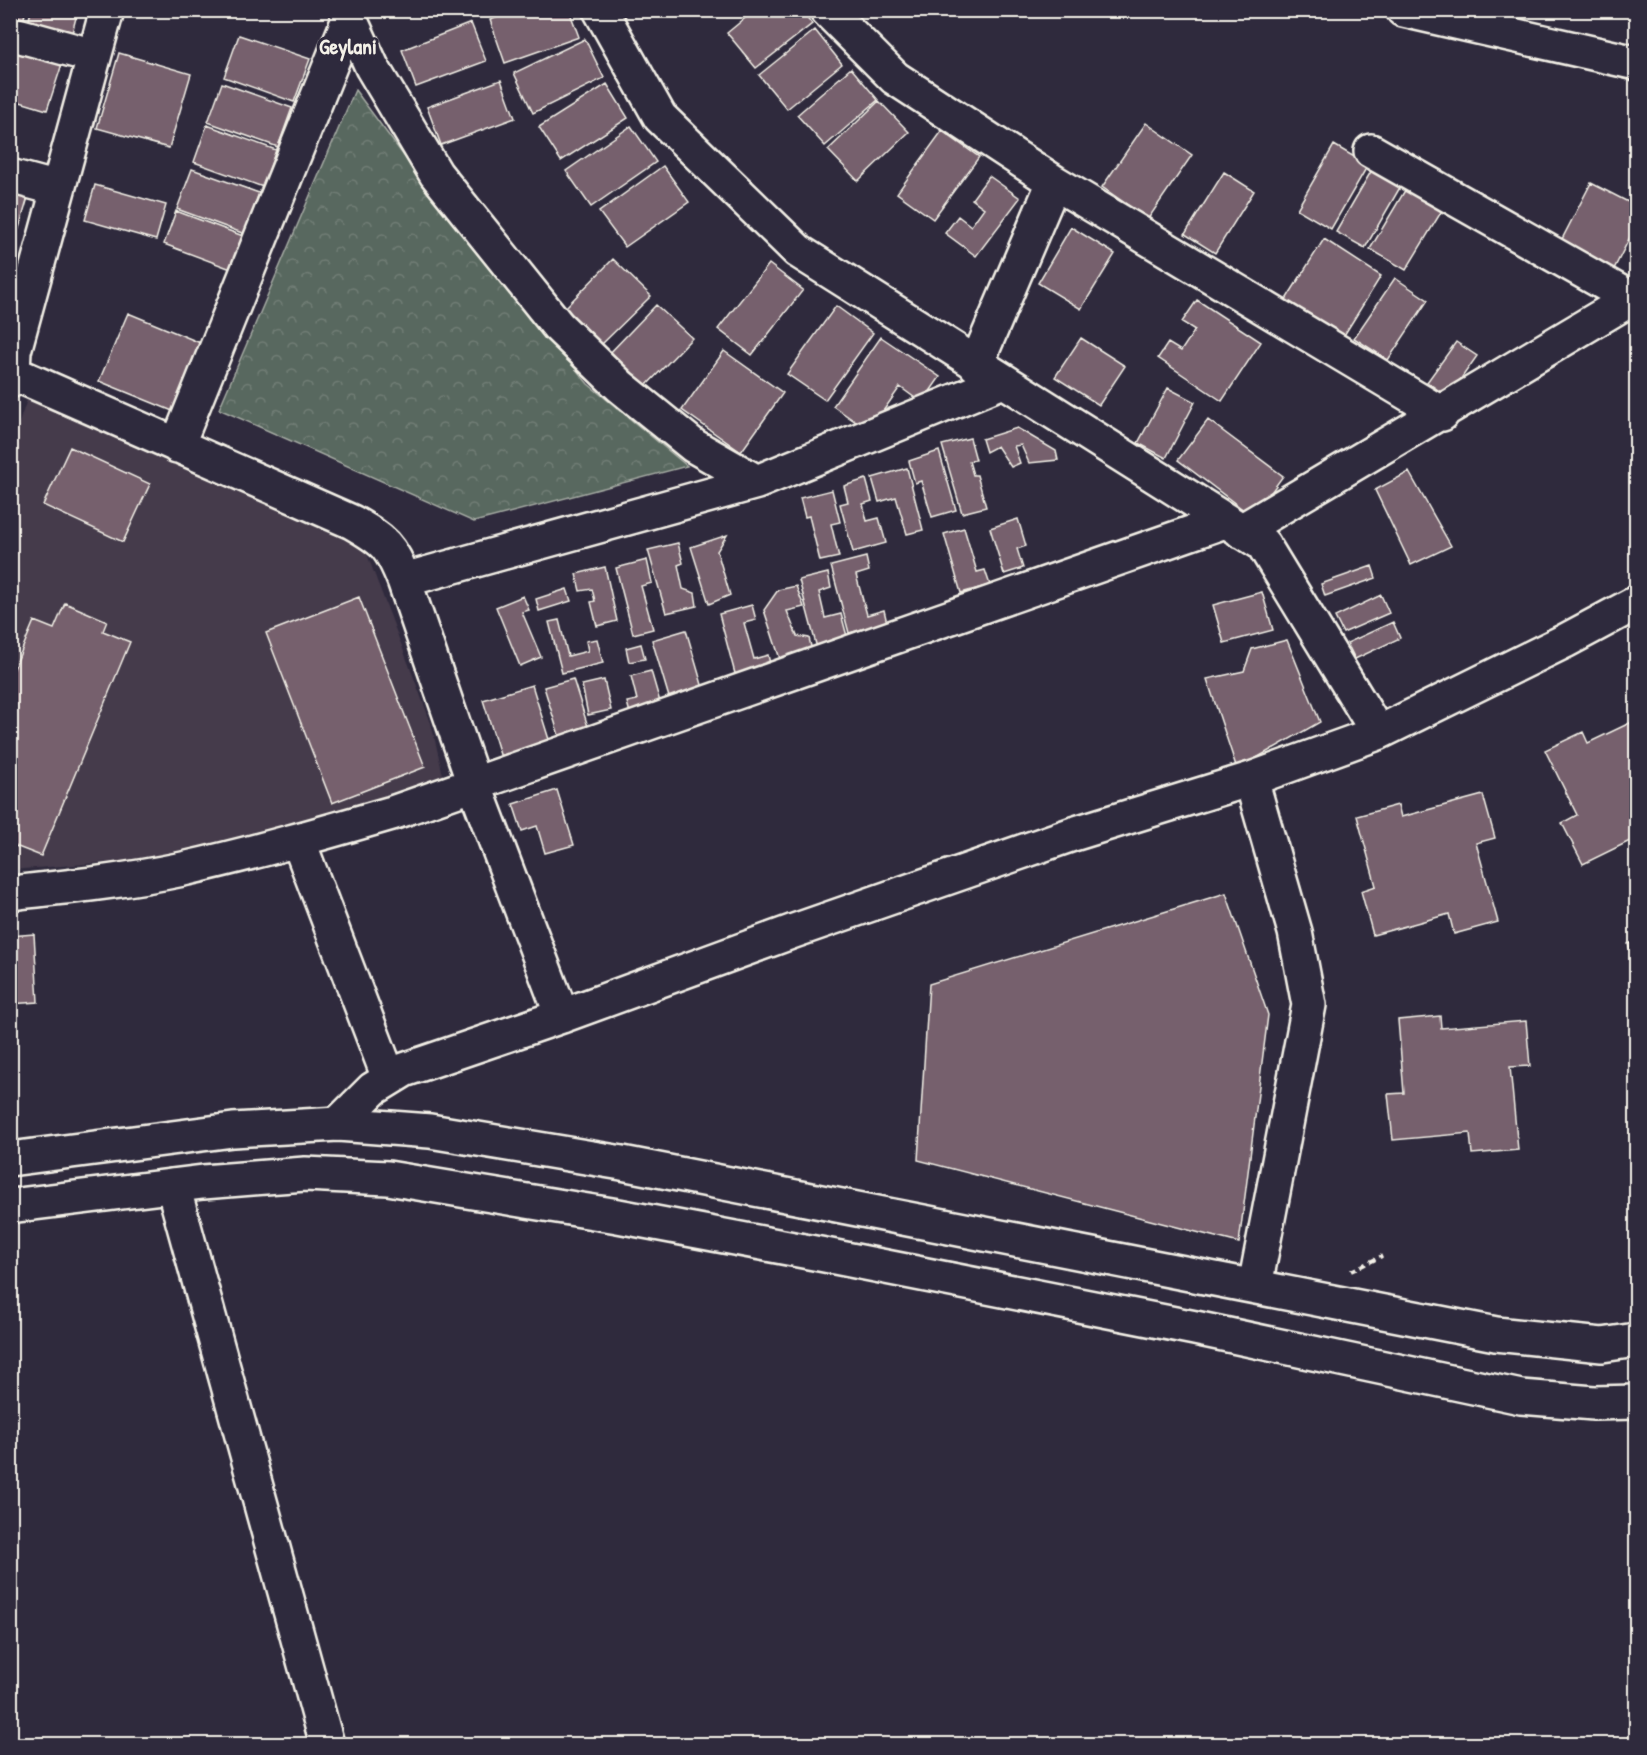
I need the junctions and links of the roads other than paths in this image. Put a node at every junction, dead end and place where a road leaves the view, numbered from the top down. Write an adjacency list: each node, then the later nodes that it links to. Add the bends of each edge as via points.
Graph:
1 (106, 10): 7 (street)
2 (600, 10): 15 (street, via 660,117 798,251)
3 (827, 10): 11 (street, via 895,78)
4 (1403, 10): 8 (street)
5 (348, 15): 17 (street); 18 (street, via 372,67 436,174 558,326 620,386 694,446)
6 (10, 33): 7 (street)
7 (94, 56): 12 (street)
8 (1636, 63)
9 (1371, 151): 13 (street)
10 (10, 176): 12 (street)
11 (1053, 182): 15 (street); 16 (street)
12 (58, 189): 14 (street)
13 (1634, 298): 16 (street)
14 (12, 363): 17 (street)
15 (989, 373): 18 (street); 19 (street)
16 (1442, 414): 19 (street)
17 (177, 446): 20 (street, via 377,536 393,553)
18 (757, 482): 20 (street)
19 (1233, 526): 22 (street, via 1263,544); 24 (street)
20 (404, 580): 24 (street)
21 (1636, 603): 22 (street)
22 (1378, 733): 23 (street)
23 (1251, 779): 27 (street, via 1073,834); 33 (street, via 1295,932 1309,1005)
24 (474, 784): 25 (street); 27 (street)
25 (298, 840): 26 (street, via 181,869 79,886); 28 (street)
26 (10, 892)
27 (562, 1016): 28 (street)
28 (389, 1078): 29 (street)
29 (338, 1124): 30 (street, via 234,1130); 33 (street, via 430,1131 622,1163)
30 (10, 1159)
31 (172, 1186): 32 (street); 35 (street, via 305,1174 388,1178 814,1252 1521,1397); 36 (street)
32 (10, 1206)
33 (1255, 1287): 34 (street, via 1496,1334 1602,1346)
34 (1636, 1340)
35 (1636, 1402)
36 (327, 1744)

